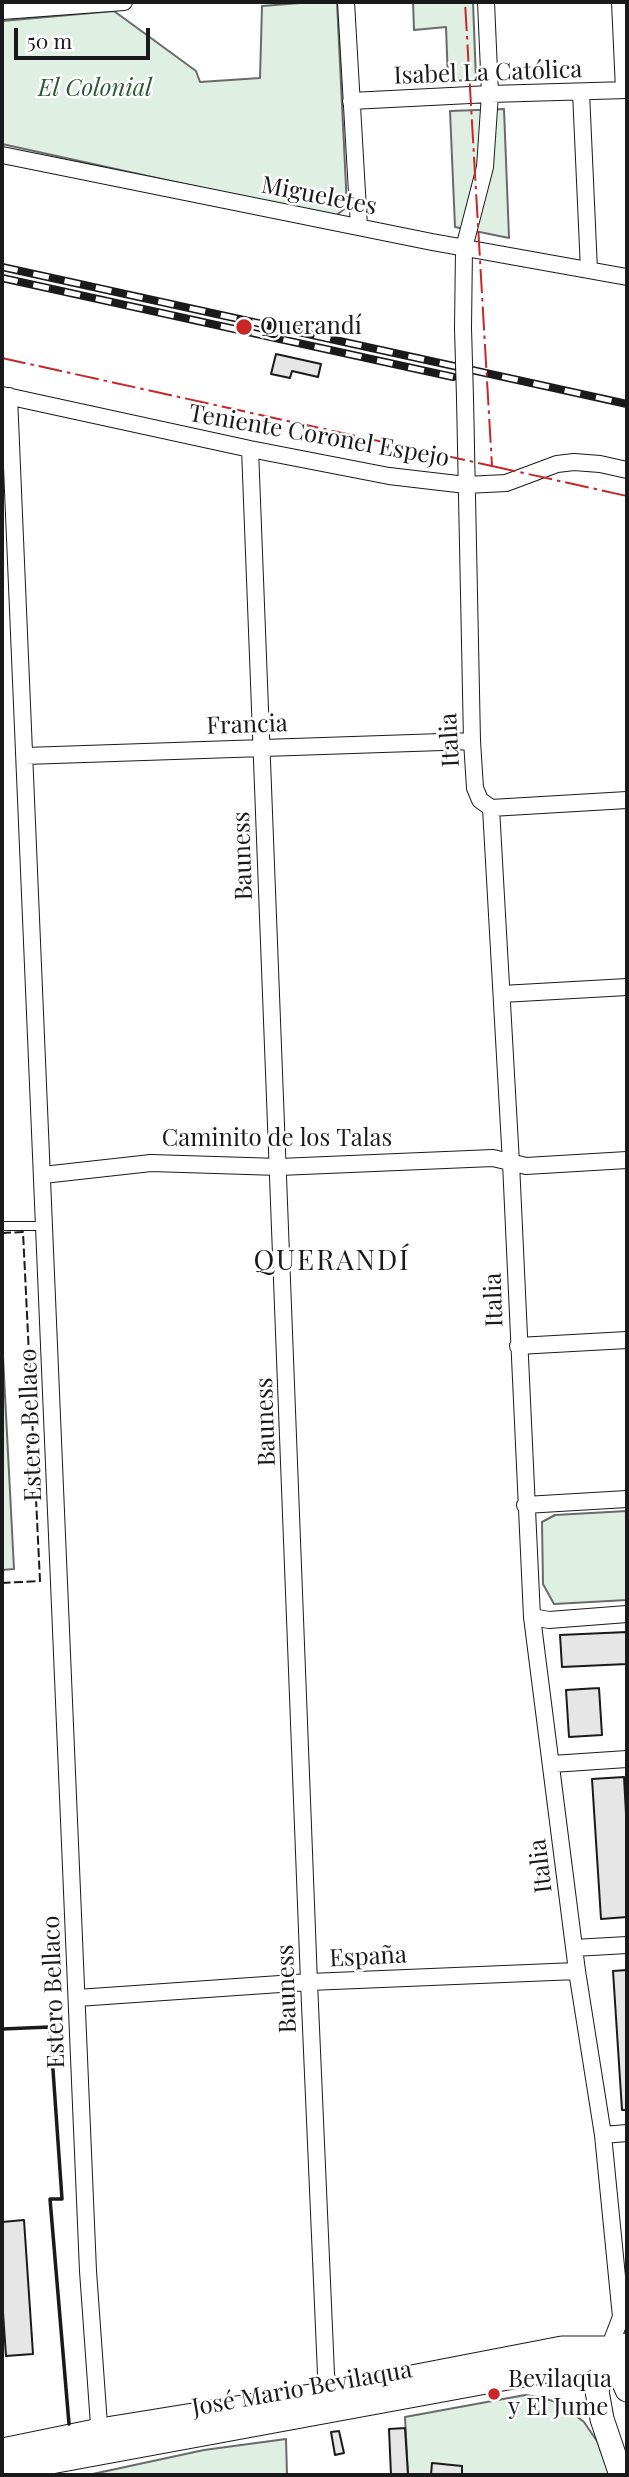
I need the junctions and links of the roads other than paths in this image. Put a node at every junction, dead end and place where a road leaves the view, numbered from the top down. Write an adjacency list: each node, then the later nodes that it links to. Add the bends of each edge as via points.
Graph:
1 (124, 2): 5 (street)
2 (346, 2): 9 (street)
3 (486, 2): 8 (street, Italia)
4 (620, 2): 6 (street)
5 (2, 10)
6 (625, 90): 7 (street, Isabel La Católica)
7 (581, 92): 8 (street, Isabel La Católica); 13 (street)
8 (490, 93): 9 (street, Isabel La Católica); 12 (street, Italia, via 485,167)
9 (351, 101): 11 (street)
10 (2, 155): 11 (street, Migueletes)
11 (359, 227): 12 (street, Migueletes)
12 (464, 248): 13 (street, Migueletes); 18 (street, Italia, bridge)
13 (589, 270): 14 (street, Migueletes)
14 (627, 277)
15 (5, 396): 16 (street, Teniente Coronel Espejo); 21 (street, Estero Bellaco)
16 (250, 449): 18 (street, Teniente Coronel Espejo, via 389,476); 20 (street, Bauness)
17 (627, 470): 18 (street, Teniente Coronel Espejo, via 574,462 506,483)
18 (467, 485): 19 (street, Italia)
19 (472, 741): 20 (street, Francia); 23 (street, Italia, via 475,788 480,800)
20 (262, 747): 21 (street, Francia); 28 (street, Bauness)
21 (25, 756): 29 (street, Estero Bellaco)
22 (627, 800): 23 (street)
23 (491, 808): 25 (street, Italia)
24 (627, 987): 25 (street)
25 (502, 993): 27 (street, Italia)
26 (627, 1160): 27 (street, Caminito de los Talas)
27 (511, 1163): 28 (street, Caminito de los Talas, via 493,1158); 33 (street, Italia)
28 (279, 1167): 29 (street, Caminito de los Talas, via 151,1163); 43 (street, Bauness)
29 (43, 1175): 31 (street, Estero Bellaco)
30 (2, 1226): 31 (lane)
31 (45, 1226): 44 (street, Estero Bellaco)
32 (627, 1340): 33 (street)
33 (518, 1346): 35 (street, Italia)
34 (627, 1499): 35 (street)
35 (525, 1505): 37 (street, Italia)
36 (627, 1615): 37 (street)
37 (532, 1617): 39 (street, Italia)
38 (627, 1759): 39 (street)
39 (552, 1764): 41 (street, Italia)
40 (627, 1945): 41 (street)
41 (574, 1948): 42 (street, Italia)
42 (577, 1970): 43 (street, España); 46 (street, Italia)
43 (309, 1982): 44 (street, España); 49 (street, Bauness)
44 (77, 1998): 50 (street, Estero Bellaco)
45 (627, 2133): 46 (street)
46 (603, 2135): 47 (street, Italia, via 621,2317)
47 (618, 2347): 48 (main road); 49 (main road, José Mario Bevilaqua, via 562,2348); 50 (main road, José Mario Bevilaqua, via 573,2366); 53 (main road, via 597,2390)
48 (627, 2390)
49 (329, 2393): 50 (main road, José Mario Bevilaqua)
50 (100, 2441): 51 (main road, José Mario Bevilaqua); 52 (main road, José Mario Bevilaqua)
51 (2, 2450)
52 (2, 2471)
53 (621, 2475)

